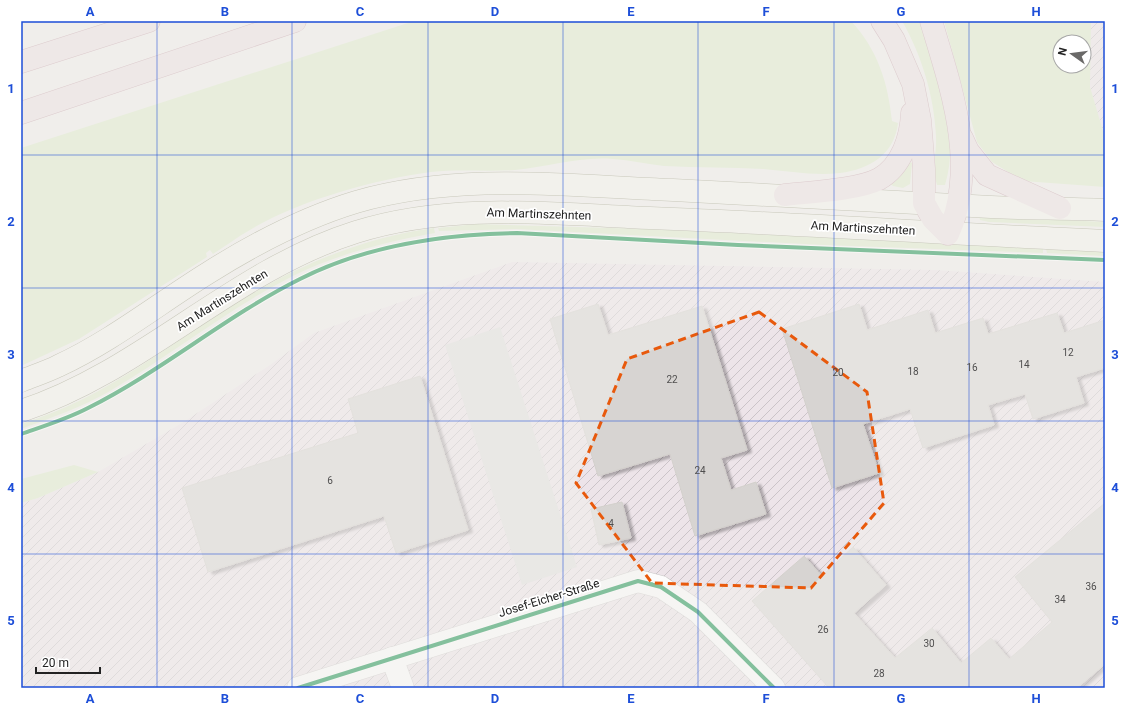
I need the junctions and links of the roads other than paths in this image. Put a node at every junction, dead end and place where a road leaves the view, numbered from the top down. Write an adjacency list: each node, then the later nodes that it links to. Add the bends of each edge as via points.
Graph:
1 (149, 21): 5 (highway)
2 (294, 21): 7 (highway)
3 (882, 21): 6 (highway, via 894,40)
4 (931, 21): 8 (highway, via 952,92)
5 (21, 62)
6 (913, 84): 9 (highway, via 910,133 904,149 889,171 879,179 865,183); 10 (highway, via 920,120)
7 (21, 113)
8 (959, 131): 11 (highway, via 961,167); 12 (highway, via 968,151 987,175)
9 (785, 195): 10 (main road); 16 (main road, via 484,184 442,186 357,202 281,231 206,274 131,325 88,350 57,367)
10 (924, 203): 11 (main road); 14 (highway, via 933,219)
11 (958, 204): 12 (main road); 14 (highway)
12 (1060, 208): 13 (main road)
13 (1105, 210)
14 (948, 234): 15 (main road, Am Martinszehnten); 17 (main road, Am Martinszehnten, via 534,213 480,212 404,220 357,232 287,260 235,289 143,350 89,382)
15 (1105, 241)
16 (21, 381)
17 (21, 411)
18 (392, 658): 19 (street, Josef-Eicher-Straße); 20 (street); 21 (street, Josef-Eicher-Straße, via 638,581 661,587 698,612)
19 (298, 688)
20 (403, 688)
21 (774, 688)

